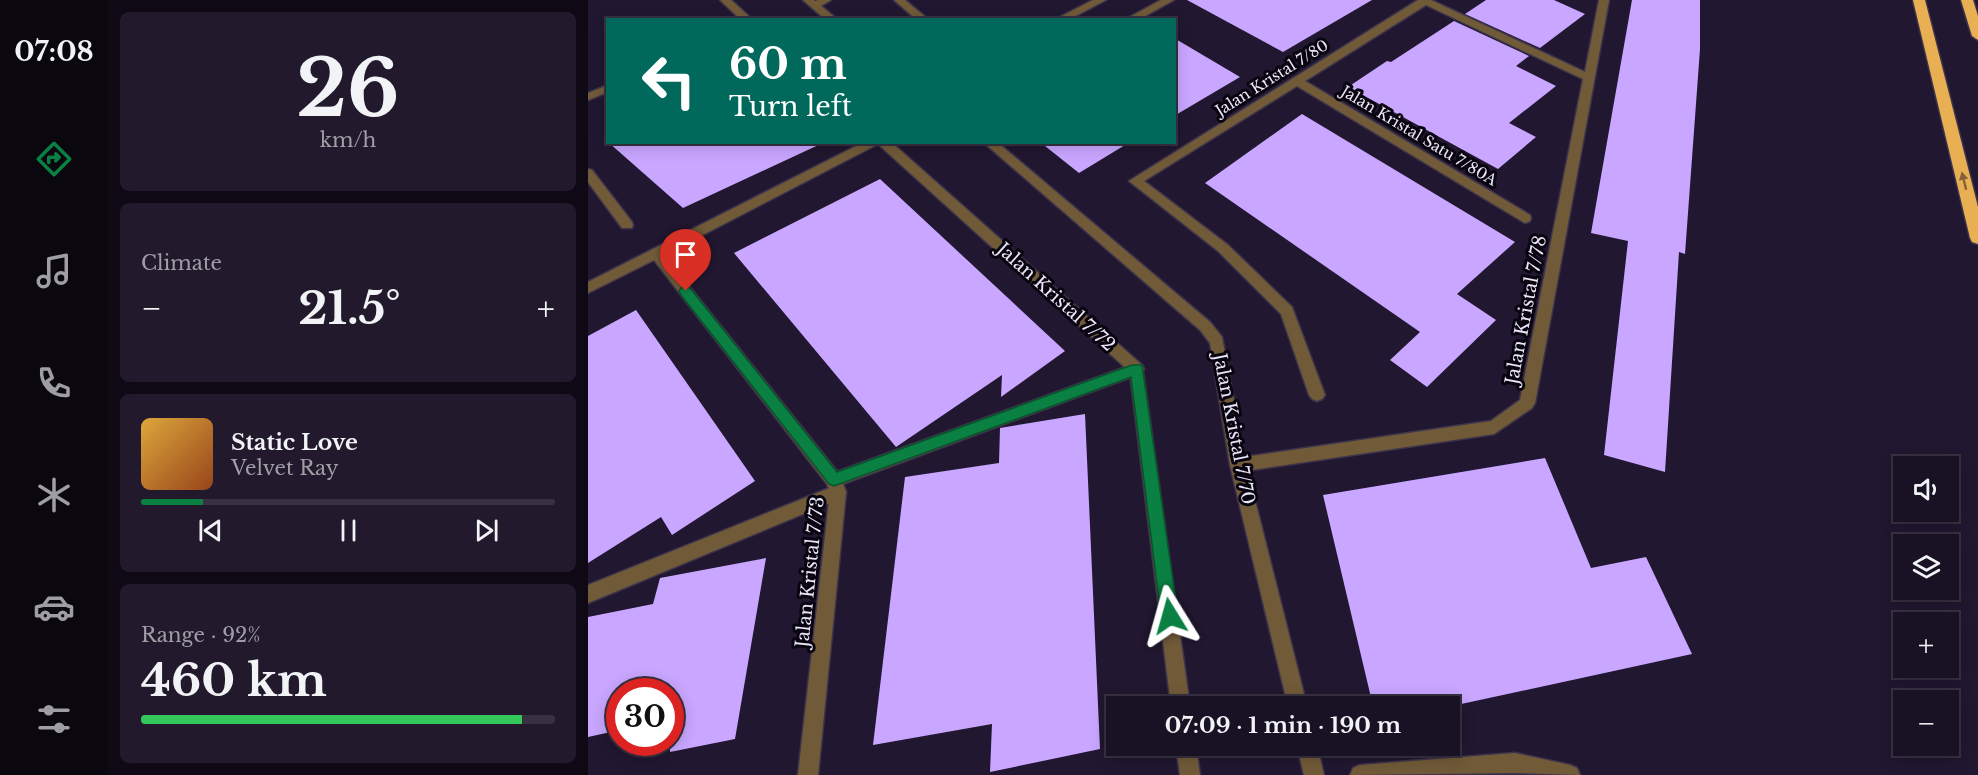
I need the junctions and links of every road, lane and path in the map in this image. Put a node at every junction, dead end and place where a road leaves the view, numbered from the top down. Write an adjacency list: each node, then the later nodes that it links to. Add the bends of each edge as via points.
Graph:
1 (725, 0): 11 (street)
2 (826, 0): 10 (street)
3 (898, 0): 13 (street)
4 (1101, 0): 14 (street)
5 (1169, 0): 15 (street)
6 (1604, 0): 17 (street, Jalan Kristal 7/78)
7 (1919, 0): 27 (highway, one-way to 7)
8 (1967, 0): 16 (highway)
9 (1425, 1): 17 (street); 18 (street, Jalan Kristal 7/80)
10 (811, 3): 12 (street)
11 (746, 18)
12 (830, 18)
13 (921, 18)
14 (1063, 18)
15 (1133, 18)
16 (1978, 36)
17 (1589, 78): 32 (street, Jalan Kristal 7/78, via 1527,403 1494,427)
18 (1297, 81): 25 (street, Jalan Kristal Satu 7/80A); 31 (street, Jalan Kristal 7/80, via 1135,181 1223,248 1287,311)
19 (606, 89): 20 (street)
20 (588, 97)
21 (870, 144): 28 (street)
22 (885, 144): 30 (street, Jalan Kristal 7/72)
23 (991, 144): 32 (street, Jalan Kristal 7/70, via 1217,340)
24 (588, 173): 26 (street)
25 (1525, 218)
26 (627, 225)
27 (1978, 238)
28 (656, 254): 29 (street); 33 (street, Jalan Kristal 7/73)
29 (588, 288)
30 (1137, 369): 33 (street); 35 (street)
31 (1317, 395)
32 (1238, 465): 36 (street, Jalan Kristal 7/70)
33 (836, 486): 34 (street); 39 (street, Jalan Kristal 7/73)
34 (588, 594)
35 (1180, 696)
36 (1296, 696)
37 (1187, 756): 40 (street)
38 (1309, 756): 41 (street)
39 (808, 775)
40 (1190, 775)
41 (1314, 775)
42 (1360, 775): 43 (street, via 1515,763)
43 (1570, 775)

